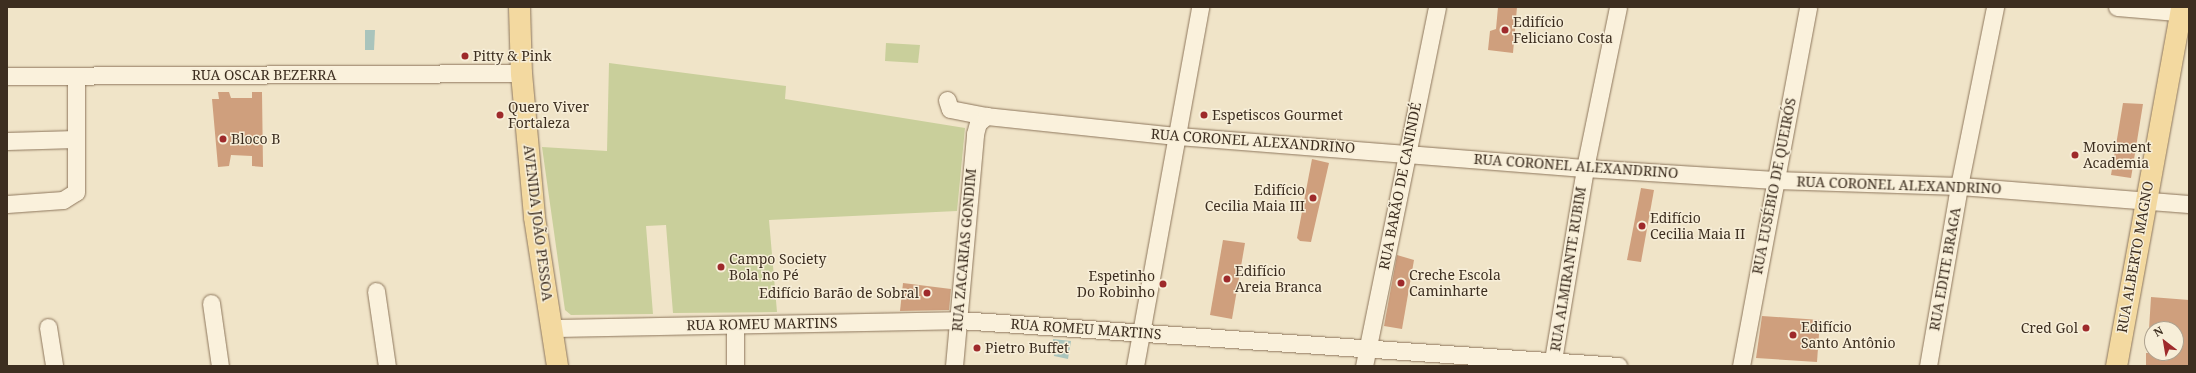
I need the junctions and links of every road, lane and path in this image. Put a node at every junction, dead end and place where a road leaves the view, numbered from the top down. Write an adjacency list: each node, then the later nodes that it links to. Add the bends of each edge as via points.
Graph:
1 (520, 7): 10 (main road, AVENIDA JOÃO PESSOA)
2 (1200, 7): 14 (street)
3 (1437, 7): 17 (street, RUA BARÃO DE CANINDÉ)
4 (1618, 7): 18 (street, RUA ALMIRANTE RUBIM)
5 (1808, 7): 19 (street, RUA EUSÉBIO DE QUEIRÓS)
6 (1995, 7): 20 (street, RUA EDITE BRAGA)
7 (2117, 7): 8 (street)
8 (2184, 11): 21 (main road, RUA ALBERTO MAGNO)
9 (17, 73): 11 (street, RUA OSCAR BEZERRA)
10 (521, 73): 11 (street, RUA OSCAR BEZERRA); 29 (main road, AVENIDA JOÃO PESSOA, via 534,217)
11 (76, 76): 15 (street)
12 (947, 100): 13 (street, RUA CORONEL ALEXANDRINO, via 950,109)
13 (986, 116): 14 (street, RUA CORONEL ALEXANDRINO); 26 (street, RUA ZACARIAS GONDIM, via 978,124 975,134)
14 (1177, 136): 17 (street, RUA CORONEL ALEXANDRINO); 30 (street)
15 (76, 139): 16 (street); 22 (street, via 78,185 71,197)
16 (7, 141)
17 (1406, 153): 18 (street, RUA CORONEL ALEXANDRINO); 31 (street, RUA BARÃO DE CANINDÉ)
18 (1585, 168): 19 (street, RUA CORONEL ALEXANDRINO); 32 (street, RUA ALMIRANTE RUBIM)
19 (1775, 180): 20 (street, RUA CORONEL ALEXANDRINO); 42 (street, RUA EUSÉBIO DE QUEIRÓS)
20 (1959, 186): 21 (street, RUA CORONEL ALEXANDRINO); 43 (street, RUA EDITE BRAGA)
21 (2145, 198): 23 (street, RUA CORONEL ALEXANDRINO); 44 (main road, RUA ALBERTO MAGNO)
22 (7, 204)
23 (2189, 204)
24 (376, 291): 35 (street)
25 (211, 303): 34 (street)
26 (958, 320): 27 (street, RUA ROMEU MARTINS); 30 (street, RUA ROMEU MARTINS); 38 (street, RUA ZACARIAS GONDIM)
27 (735, 325): 29 (street, RUA ROMEU MARTINS); 37 (street)
28 (48, 327): 33 (street)
29 (552, 328): 36 (main road, AVENIDA JOÃO PESSOA)
30 (1142, 333): 31 (street, RUA ROMEU MARTINS); 39 (street)
31 (1367, 347): 32 (street, RUA ROMEU MARTINS); 40 (street, RUA BARÃO DE CANINDÉ)
32 (1552, 364): 41 (street, RUA ROMEU MARTINS)
33 (54, 366)
34 (220, 366)
35 (387, 366)
36 (557, 366)
37 (736, 366)
38 (954, 366)
39 (1135, 366)
40 (1364, 366)
41 (1618, 366)
42 (1741, 366)
43 (1928, 366)
44 (2116, 366)

